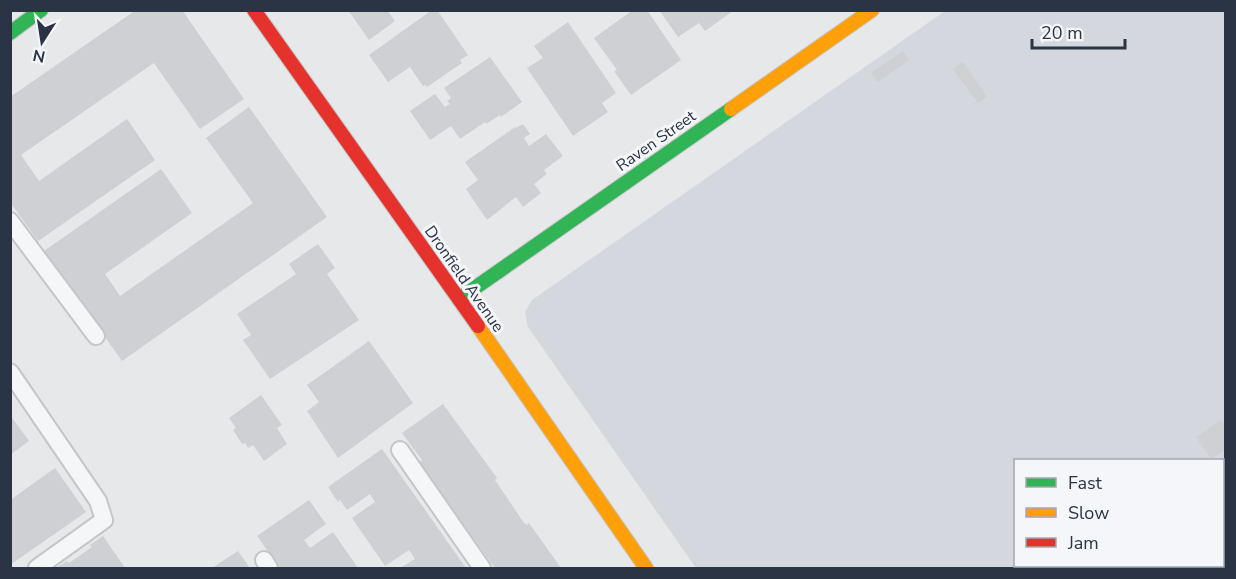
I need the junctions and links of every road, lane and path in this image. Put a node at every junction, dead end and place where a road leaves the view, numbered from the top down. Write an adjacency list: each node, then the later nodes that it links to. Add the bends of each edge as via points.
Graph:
1 (41, 10): 4 (street)
2 (254, 10): 6 (street, Dronfield Avenue)
3 (872, 10): 6 (street, Raven Street)
4 (10, 33)
5 (10, 221): 7 (lane)
6 (459, 299): 12 (street, Dronfield Avenue)
7 (96, 336)
8 (10, 372): 10 (lane, via 98,501 104,520)
9 (400, 450): 11 (lane)
10 (37, 568)
11 (482, 568)
12 (646, 568)

